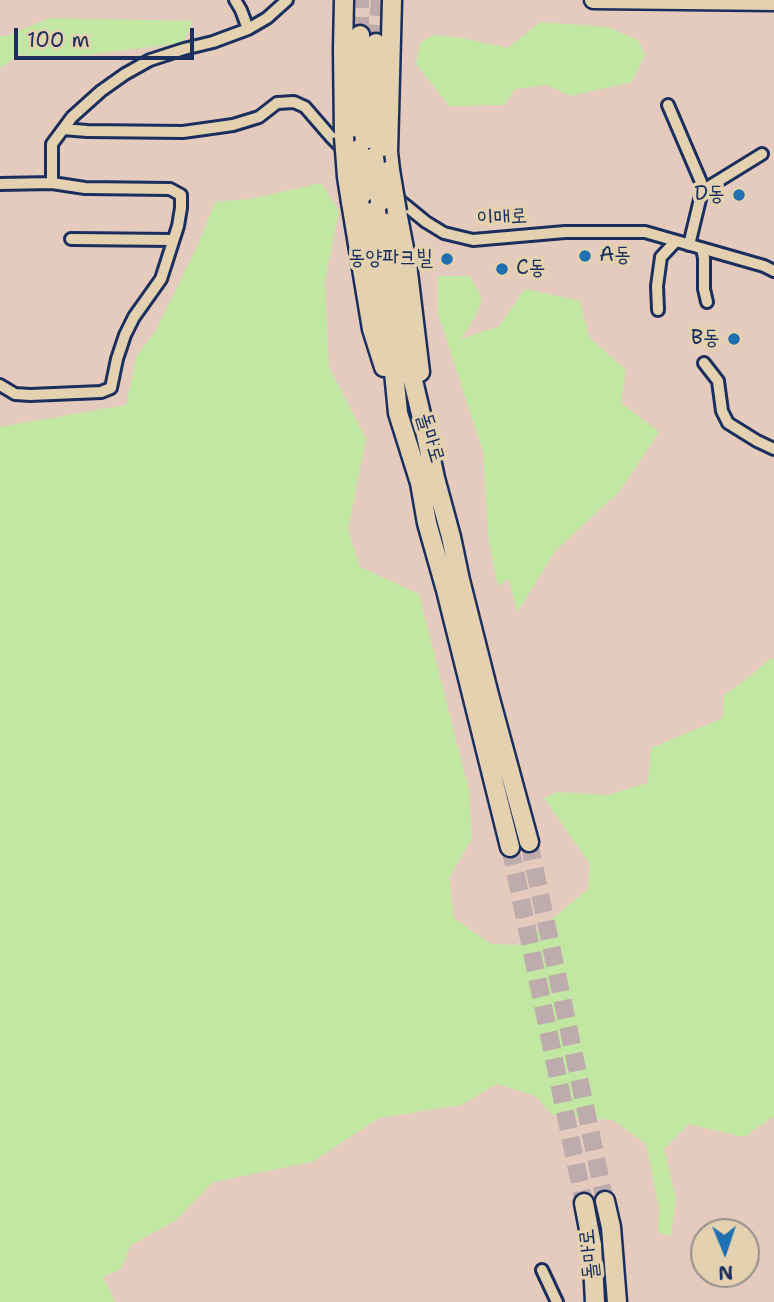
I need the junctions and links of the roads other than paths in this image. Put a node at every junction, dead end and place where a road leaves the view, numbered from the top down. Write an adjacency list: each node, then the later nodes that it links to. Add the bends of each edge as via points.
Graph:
1 (234, 0): 7 (street)
2 (287, 0): 7 (street)
3 (344, 0): 15 (main road, bridge, via 347,177)
4 (392, 0): 26 (main road, bridge, via 388,152 418,345)
5 (593, 0): 6 (street)
6 (774, 2)
7 (248, 29): 10 (street, via 150,60 102,90)
8 (368, 39): 15 (main road, 돌마로, bridge)
9 (668, 105): 14 (street)
10 (63, 129): 12 (street, via 52,144); 18 (street, 이매로, via 183,132 233,125 259,117 277,103 294,102 306,107 375,180 444,233 473,240 565,232 642,232)
11 (762, 154): 14 (street)
12 (52, 183): 13 (street); 17 (street, via 170,189 181,195)
13 (0, 184)
14 (702, 191): 19 (street)
15 (365, 199): 26 (main road, 돌마로); 29 (main road, 돌마로, via 398,413 420,483)
16 (71, 239): 17 (street)
17 (173, 240): 25 (street, via 161,279 125,335 111,388 30,395 15,394)
18 (676, 241): 19 (street, 이매로); 23 (street, via 661,257)
19 (689, 244): 20 (street, 이매로)
20 (702, 248): 21 (street, 이매로); 22 (street)
21 (774, 271)
22 (707, 302)
23 (658, 310)
24 (704, 363): 27 (street, via 718,381 728,423)
25 (0, 385)
26 (425, 431): 28 (main road, 돌마로)
27 (774, 449)
28 (529, 842)
29 (510, 847)
30 (605, 1202): 35 (main road, 돌마로)
31 (584, 1203): 34 (main road, 돌마로)
32 (542, 1270): 33 (street)
33 (557, 1302)
34 (595, 1302)
35 (617, 1302)

